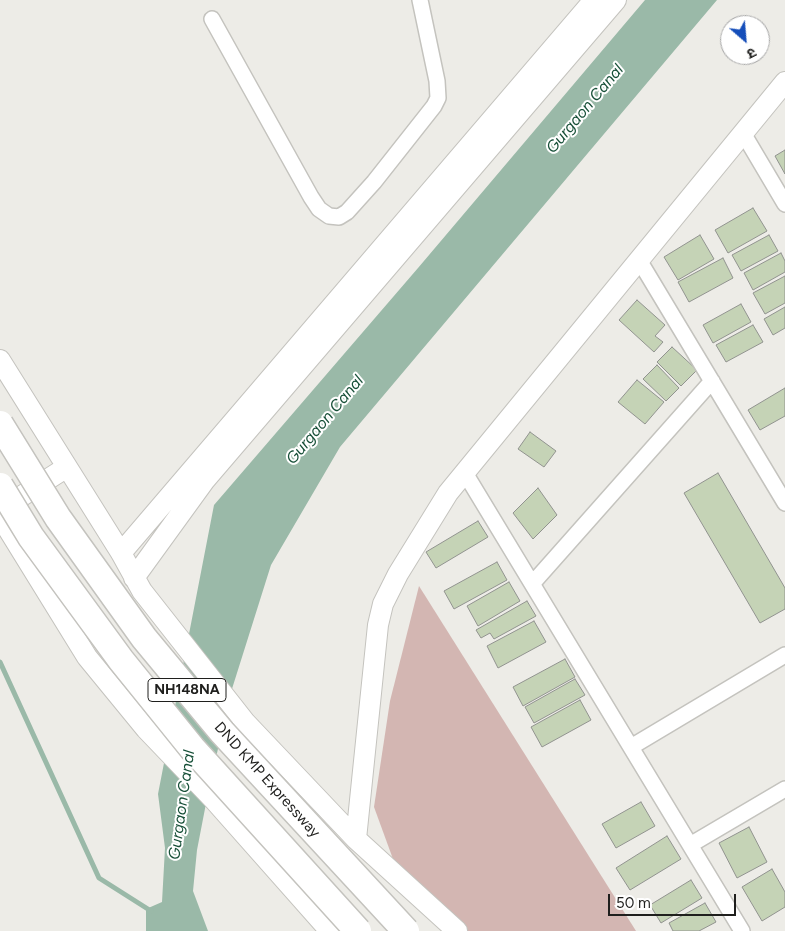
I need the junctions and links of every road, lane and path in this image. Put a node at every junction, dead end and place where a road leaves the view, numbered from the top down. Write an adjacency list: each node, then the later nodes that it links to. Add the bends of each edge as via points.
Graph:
1 (420, 0): 4 (street, via 438,98 374,182 339,217 329,216 311,197)
2 (594, 0): 18 (street)
3 (616, 0): 19 (street, via 206,480)
4 (212, 19)
5 (785, 82): 6 (street)
6 (743, 134): 7 (street); 8 (street)
7 (785, 204)
8 (639, 260): 10 (street); 13 (street)
9 (0, 360): 12 (street)
10 (712, 381): 15 (street); 20 (street)
11 (0, 424): 29 (highway, DND KMP Expressway / NH148NA, bridge, via 58,518 144,638 222,732)
12 (67, 467): 16 (street); 18 (street)
13 (465, 473): 20 (street); 24 (street, via 448,493 398,574 384,604 378,625)
14 (0, 486): 28 (highway, NH148NA, bridge, via 31,538 121,660 192,748)
15 (785, 504)
16 (0, 510)
17 (0, 516): 27 (street, via 87,657 155,739 215,801)
18 (120, 553): 19 (street)
19 (134, 578): 24 (street, via 244,722)
20 (532, 584): 22 (street)
21 (785, 655): 22 (street)
22 (631, 748): 25 (street)
23 (785, 789): 25 (street)
24 (356, 839): 26 (street)
25 (690, 845): 30 (street)
26 (451, 929)
27 (330, 931)
28 (358, 931)
29 (406, 931)
30 (742, 931)

